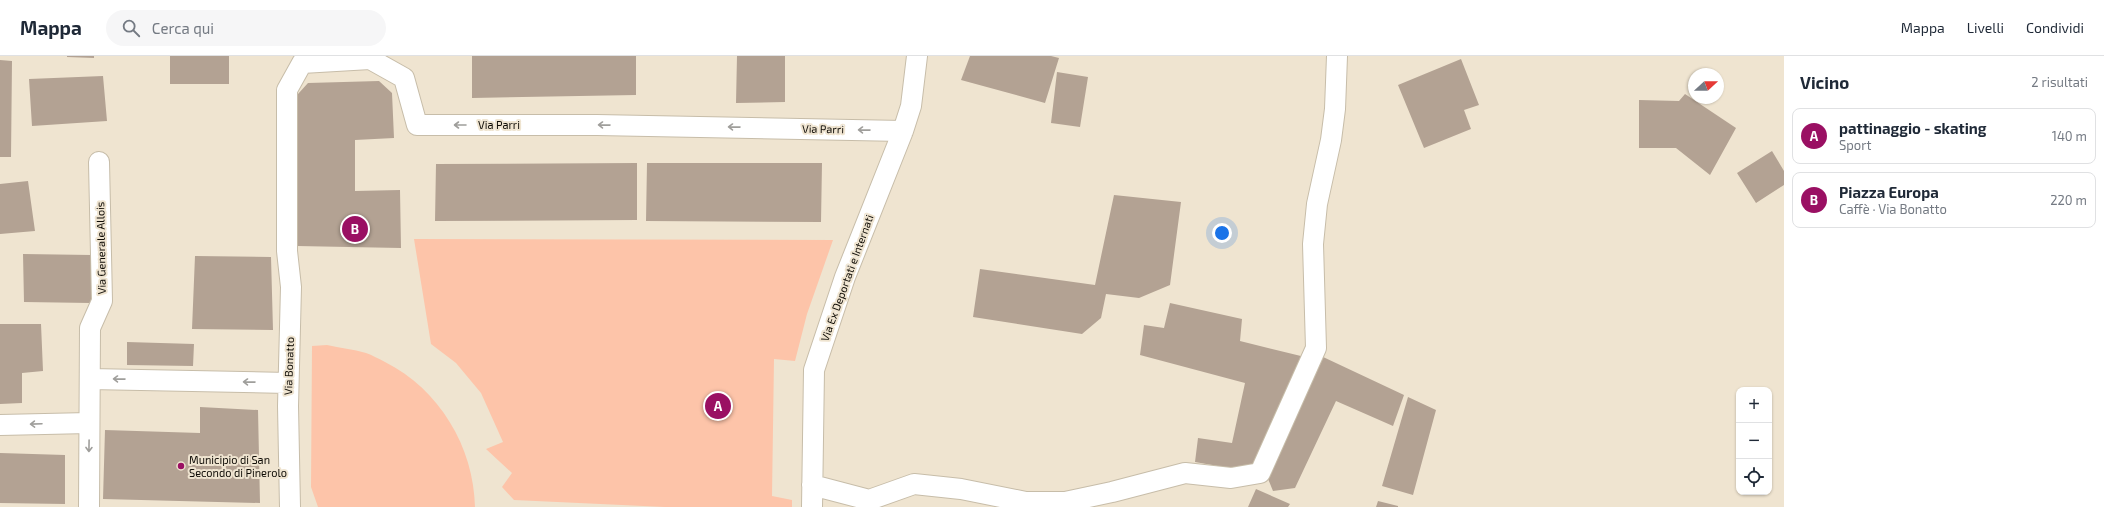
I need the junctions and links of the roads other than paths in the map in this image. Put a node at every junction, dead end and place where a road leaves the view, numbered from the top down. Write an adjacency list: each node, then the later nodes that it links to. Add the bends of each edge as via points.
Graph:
1 (917, 56): 3 (street, Via Ex Deportati e Internati, via 911,106)
2 (1337, 56): 11 (street, via 1335,109 1317,204 1313,244 1316,348 1260,473 1230,478 1185,473 1065,502)
3 (903, 131): 5 (street, Via Parri, one-way to 5, via 605,125 417,125 404,78 370,59 302,63 287,90); 10 (street, Via Ex Deportati e Internati, via 845,277 814,370)
4 (99, 162): 6 (street, Via Generale Allois, via 102,301 90,328)
5 (288, 226): 7 (street, Via Bonatto, via 287,251 291,287)
6 (90, 379): 7 (street, one-way to 6); 8 (street, Via Generale Allois)
7 (288, 383): 14 (street, Via Bonatto)
8 (89, 423): 9 (street, one-way to 9); 13 (street, Via Generale Allois, one-way to 13)
9 (0, 425)
10 (812, 485): 12 (street); 15 (street, Via Ex Deportati e Internati)
11 (990, 501): 12 (street, via 961,489 914,484)
12 (868, 503)
13 (88, 507)
14 (290, 507)
15 (812, 507)

